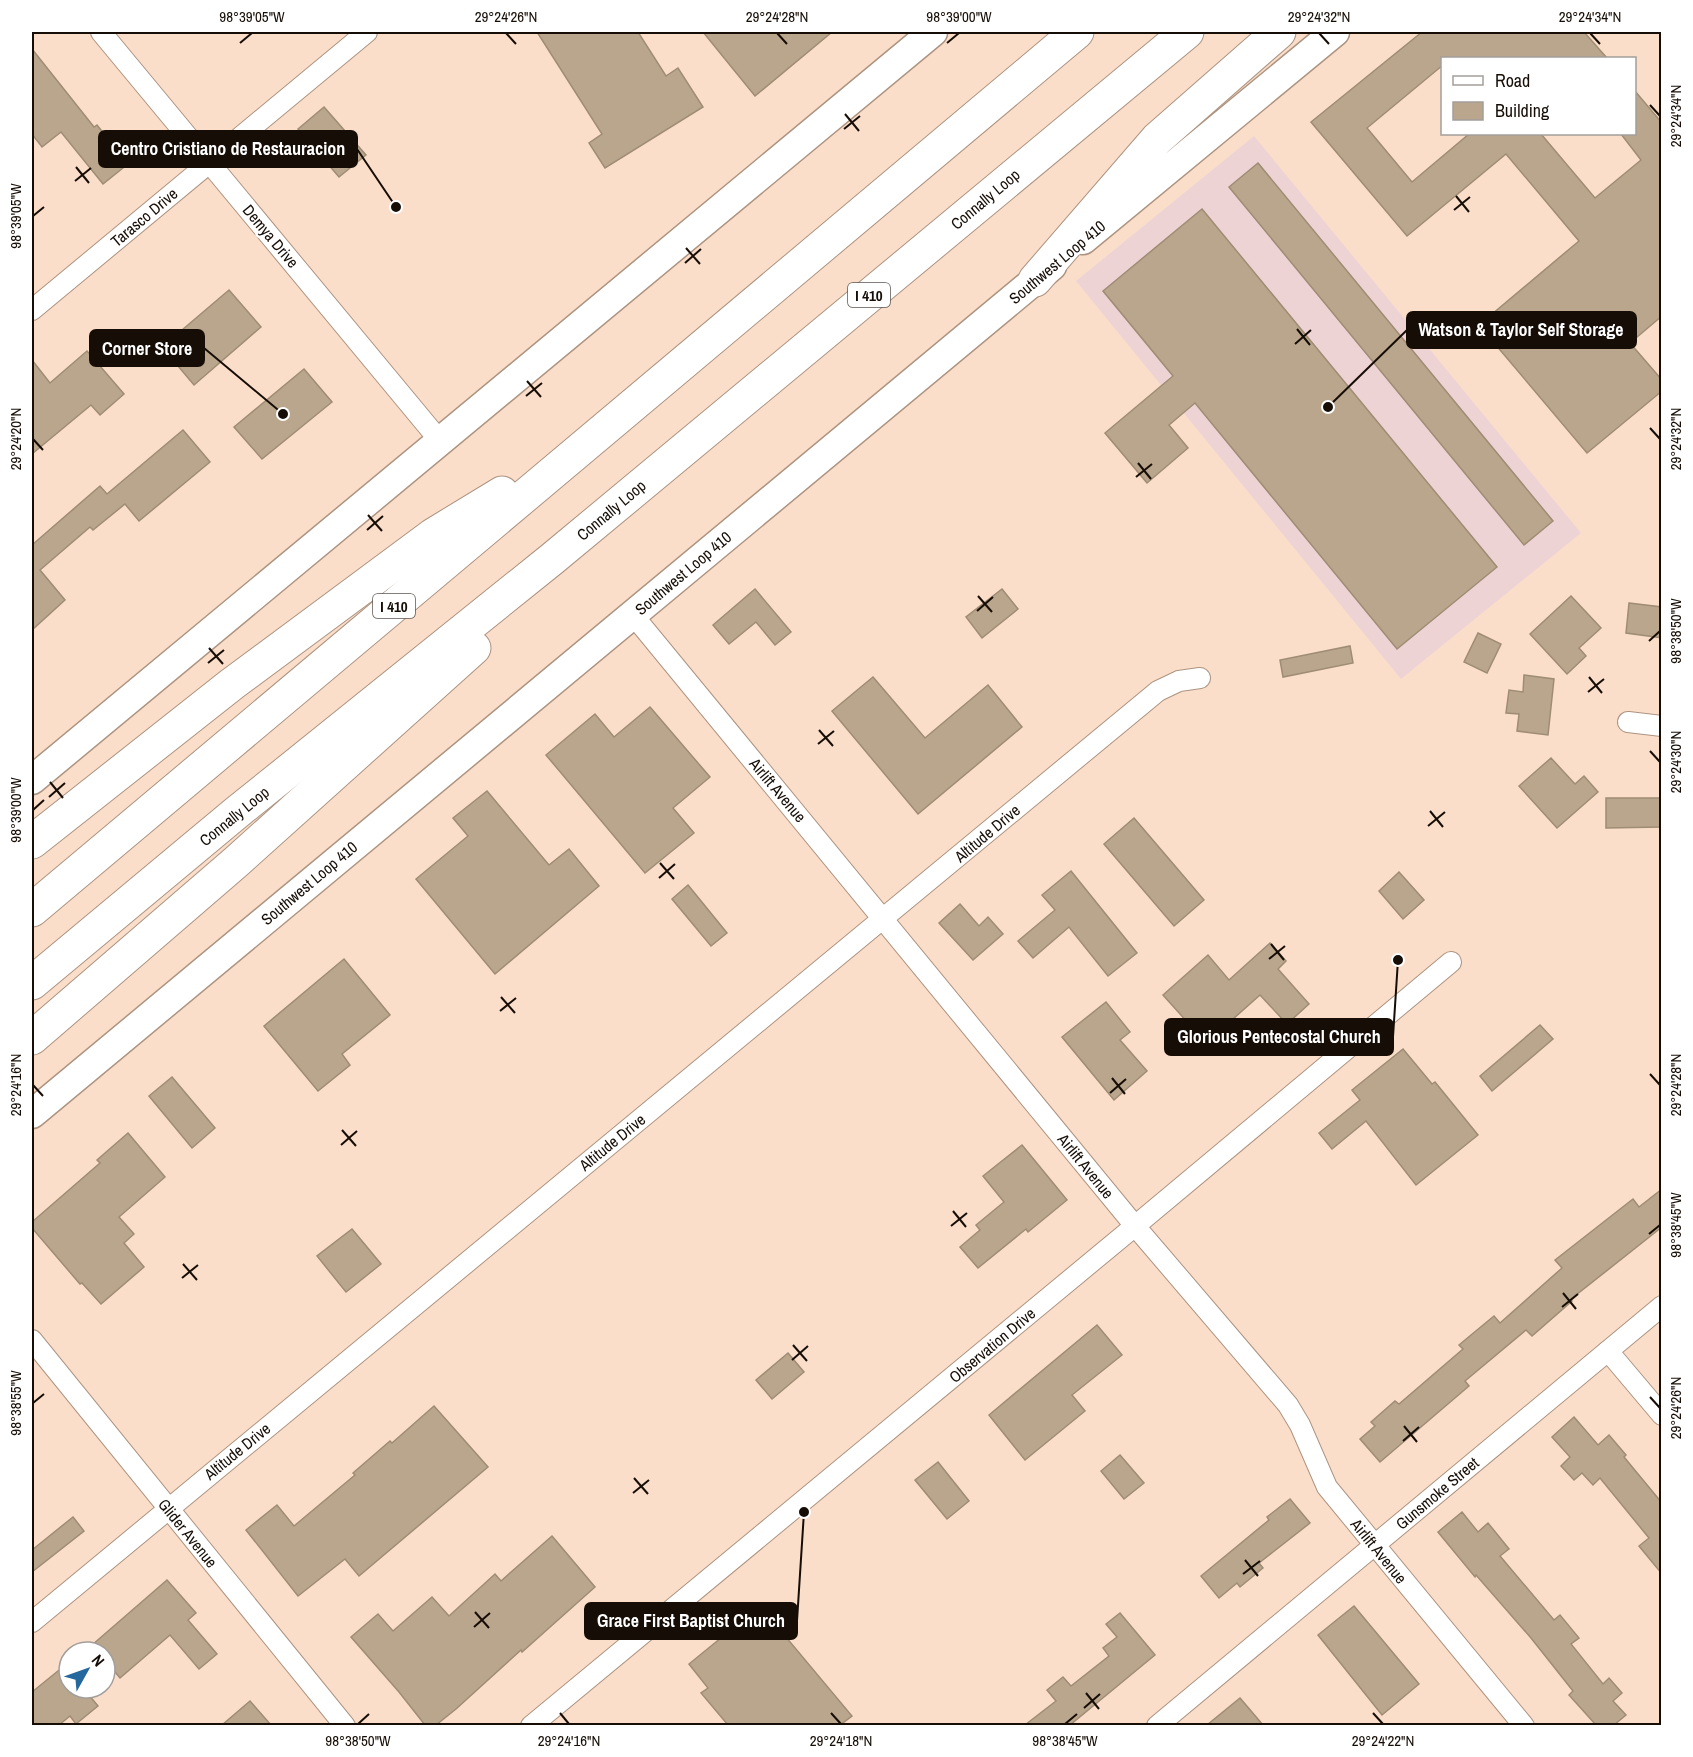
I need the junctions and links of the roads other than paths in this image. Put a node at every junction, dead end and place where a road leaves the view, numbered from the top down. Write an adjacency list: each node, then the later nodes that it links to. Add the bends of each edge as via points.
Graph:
1 (101, 32): 8 (street, Demya Drive)
2 (367, 32): 8 (street, Tarasco Drive)
3 (933, 32): 11 (main road)
4 (1077, 32): 12 (highway, I 410)
5 (1187, 32): 13 (highway, Connally Loop / I 410)
6 (1279, 32): 9 (highway, via 1157,140)
7 (1335, 32): 9 (main road, Southwest Loop 410)
8 (209, 162): 10 (street, Tarasco Drive); 11 (street, Demya Drive)
9 (1035, 280): 14 (main road, Southwest Loop 410)
10 (32, 310)
11 (440, 441): 18 (main road)
12 (588, 441): 19 (highway, via 433,535 232,684); 20 (highway, I 410)
13 (552, 559): 23 (highway, Connally Loop / I 410); 24 (highway, via 513,614)
14 (633, 615): 21 (street, Airlift Avenue); 25 (main road, Southwest Loop 410)
15 (1200, 678): 21 (street, Altitude Drive, via 1179,681 1158,691)
16 (1628, 722): 17 (street)
17 (1662, 726)
18 (32, 780)
19 (32, 842)
20 (32, 910)
21 (884, 919): 26 (street, Airlift Avenue); 31 (street, Altitude Drive)
22 (1450, 962): 26 (street, Observation Drive)
23 (32, 983)
24 (32, 1038)
25 (32, 1114)
26 (1135, 1226): 32 (street, Airlift Avenue, via 1288,1405 1327,1487); 35 (street, Observation Drive)
27 (1662, 1306): 29 (street, Gunsmoke Street)
28 (32, 1340): 31 (street, Glider Avenue)
29 (1608, 1351): 30 (street); 32 (street, Gunsmoke Street)
30 (1662, 1416)
31 (167, 1508): 33 (street, Altitude Drive); 34 (street, Glider Avenue)
32 (1374, 1546): 36 (street, Gunsmoke Street); 37 (street, Airlift Avenue)
33 (32, 1622)
34 (345, 1725)
35 (531, 1725)
36 (1157, 1725)
37 (1524, 1725)

